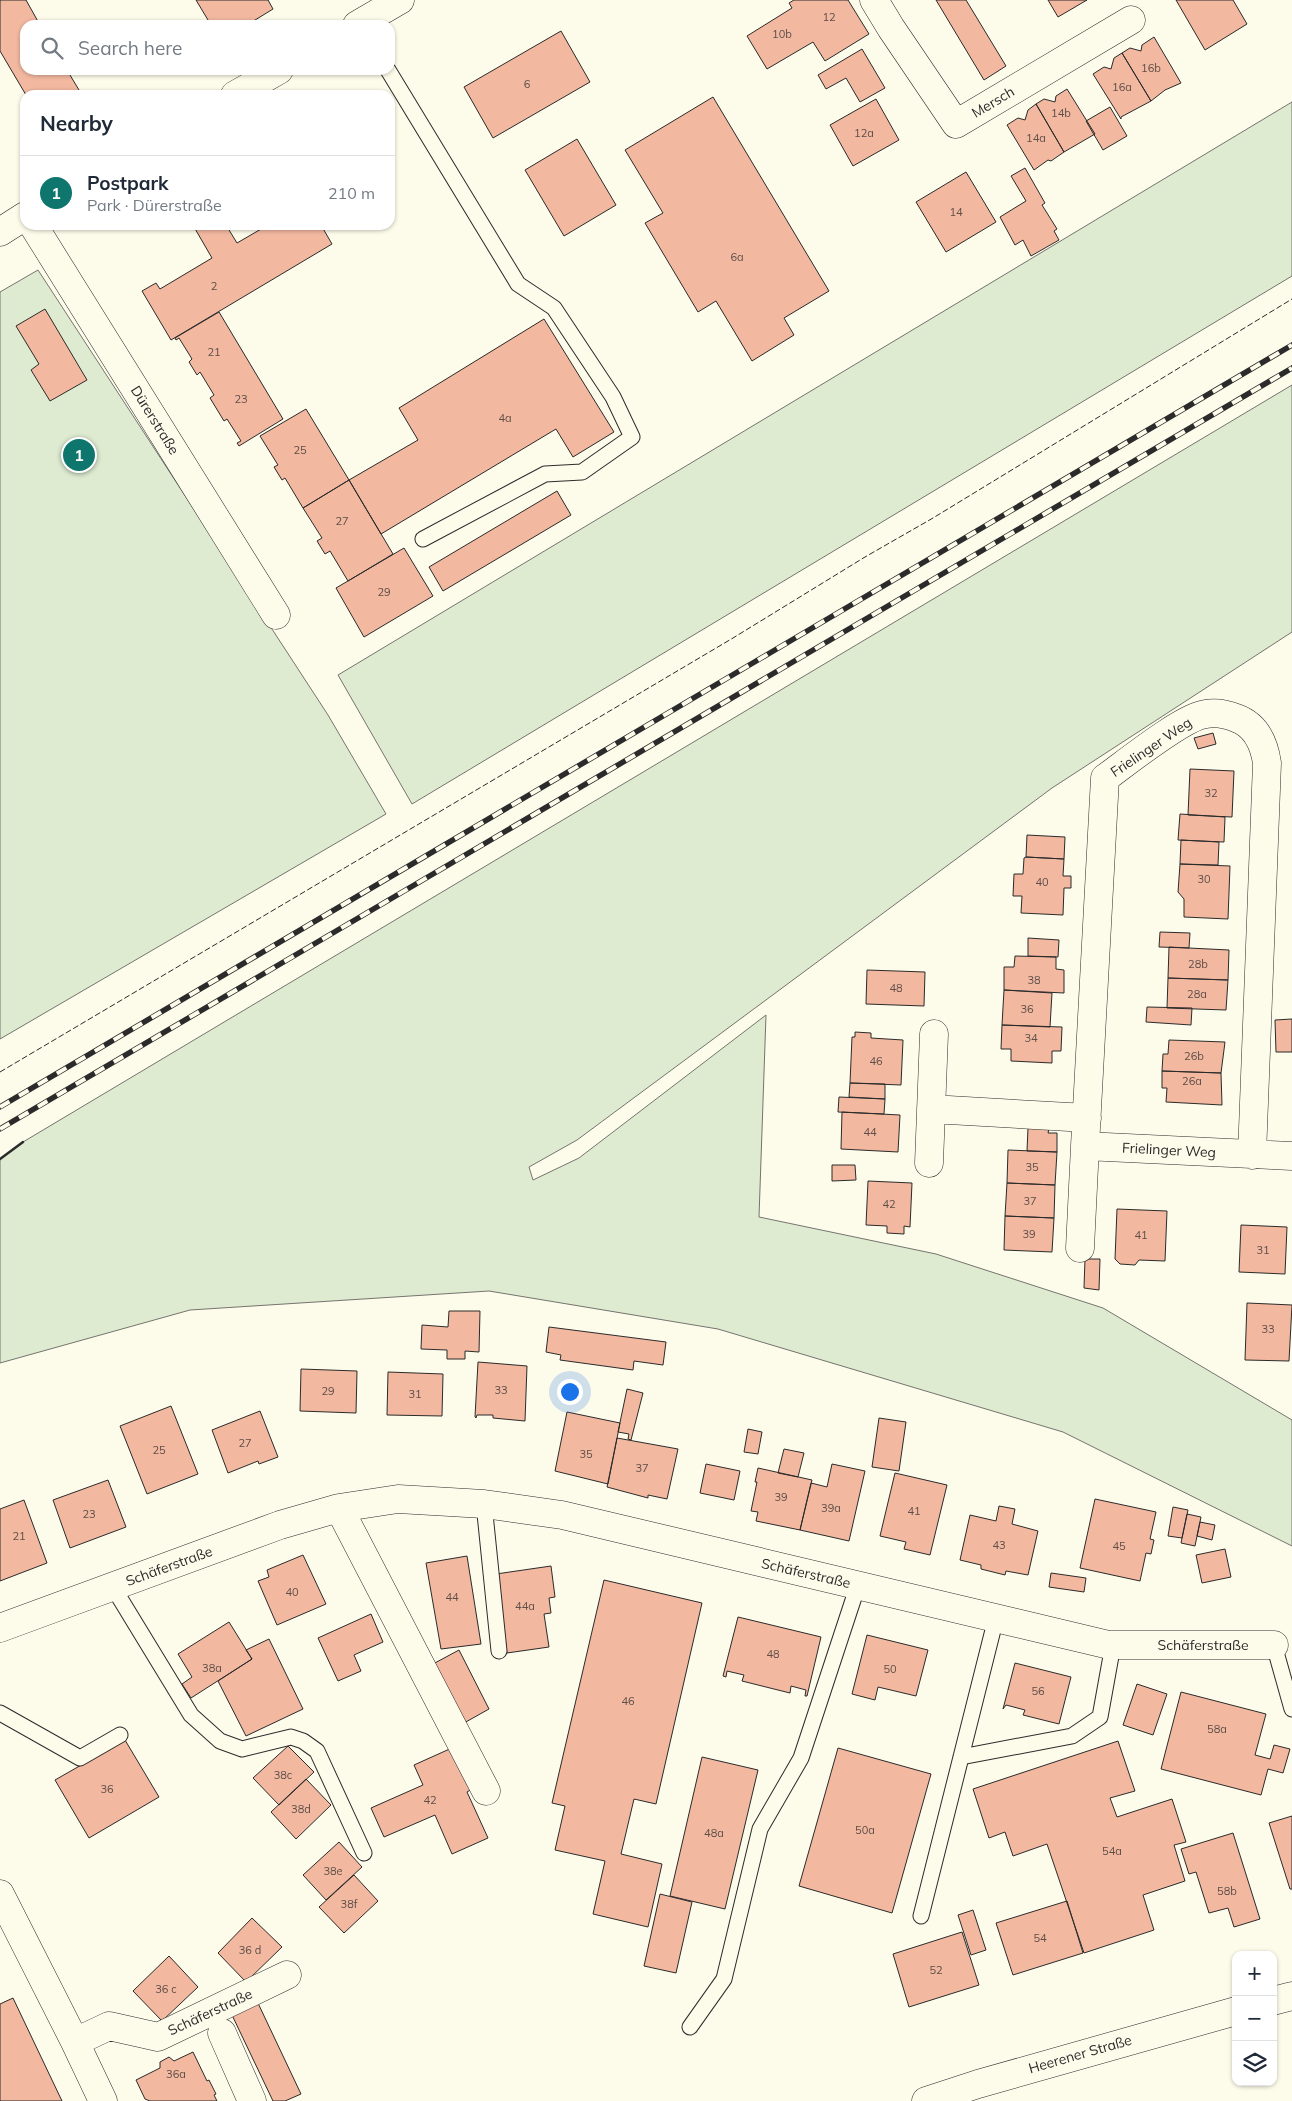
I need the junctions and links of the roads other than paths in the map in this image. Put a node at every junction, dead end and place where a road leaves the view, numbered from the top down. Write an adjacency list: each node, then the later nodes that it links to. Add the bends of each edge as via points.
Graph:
1 (400, 0): 3 (street)
2 (874, 0): 4 (street, Mersch, via 956,124)
3 (366, 20)
4 (1131, 20)
5 (270, 75): 7 (street)
6 (391, 75): 11 (lane, via 518,284 554,308 613,397 632,437 582,472 545,474)
7 (244, 90)
8 (20, 219): 10 (street)
9 (36, 230): 12 (street, Dürerstraße)
10 (0, 232)
11 (423, 539)
12 (276, 615)
13 (934, 1034): 14 (street)
14 (931, 1109): 15 (street); 19 (street)
15 (1087, 1118): 16 (street, Frielinger Weg); 17 (street, Frielinger Weg, via 1105,778 1187,720 1205,714 1224,714 1244,721 1258,735 1265,747 1267,763)
16 (1085, 1146): 17 (street, Frielinger Weg); 20 (street, Frielinger Weg)
17 (1252, 1155): 18 (street, Frielinger Weg)
18 (1292, 1156)
19 (929, 1163)
20 (1080, 1248)
21 (484, 1504): 22 (street, Schäferstraße, via 398,1499); 23 (street, Schäferstraße, via 562,1515); 29 (lane)
22 (339, 1508): 24 (street, Schäferstraße, via 280,1525); 34 (street)
23 (858, 1586): 25 (street, Schäferstraße); 42 (lane, via 801,1758 760,1829 724,1979)
24 (113, 1587): 26 (street, Schäferstraße); 35 (lane, via 191,1716 220,1741 242,1748 291,1737 317,1751)
25 (996, 1618): 27 (street, Schäferstraße); 33 (lane)
26 (0, 1628)
27 (1113, 1645): 28 (street, Schäferstraße); 33 (lane, via 1100,1717 1072,1736)
28 (1274, 1646): 30 (lane)
29 (499, 1651)
30 (1292, 1709)
31 (0, 1713): 32 (lane, via 80,1758)
32 (120, 1734)
33 (961, 1757): 37 (lane)
34 (486, 1791)
35 (364, 1853)
36 (0, 1894): 44 (street)
37 (921, 1916)
38 (287, 1976): 44 (street, Schäferstraße, via 158,2036 109,2026)
39 (1292, 1996): 40 (street)
40 (1277, 2000)
41 (1232, 2012): 47 (street, Heerener Straße)
42 (690, 2027)
43 (222, 2033): 46 (street, Schäferstraße)
44 (75, 2042): 45 (street)
45 (103, 2101)
46 (252, 2101)
47 (926, 2101)

